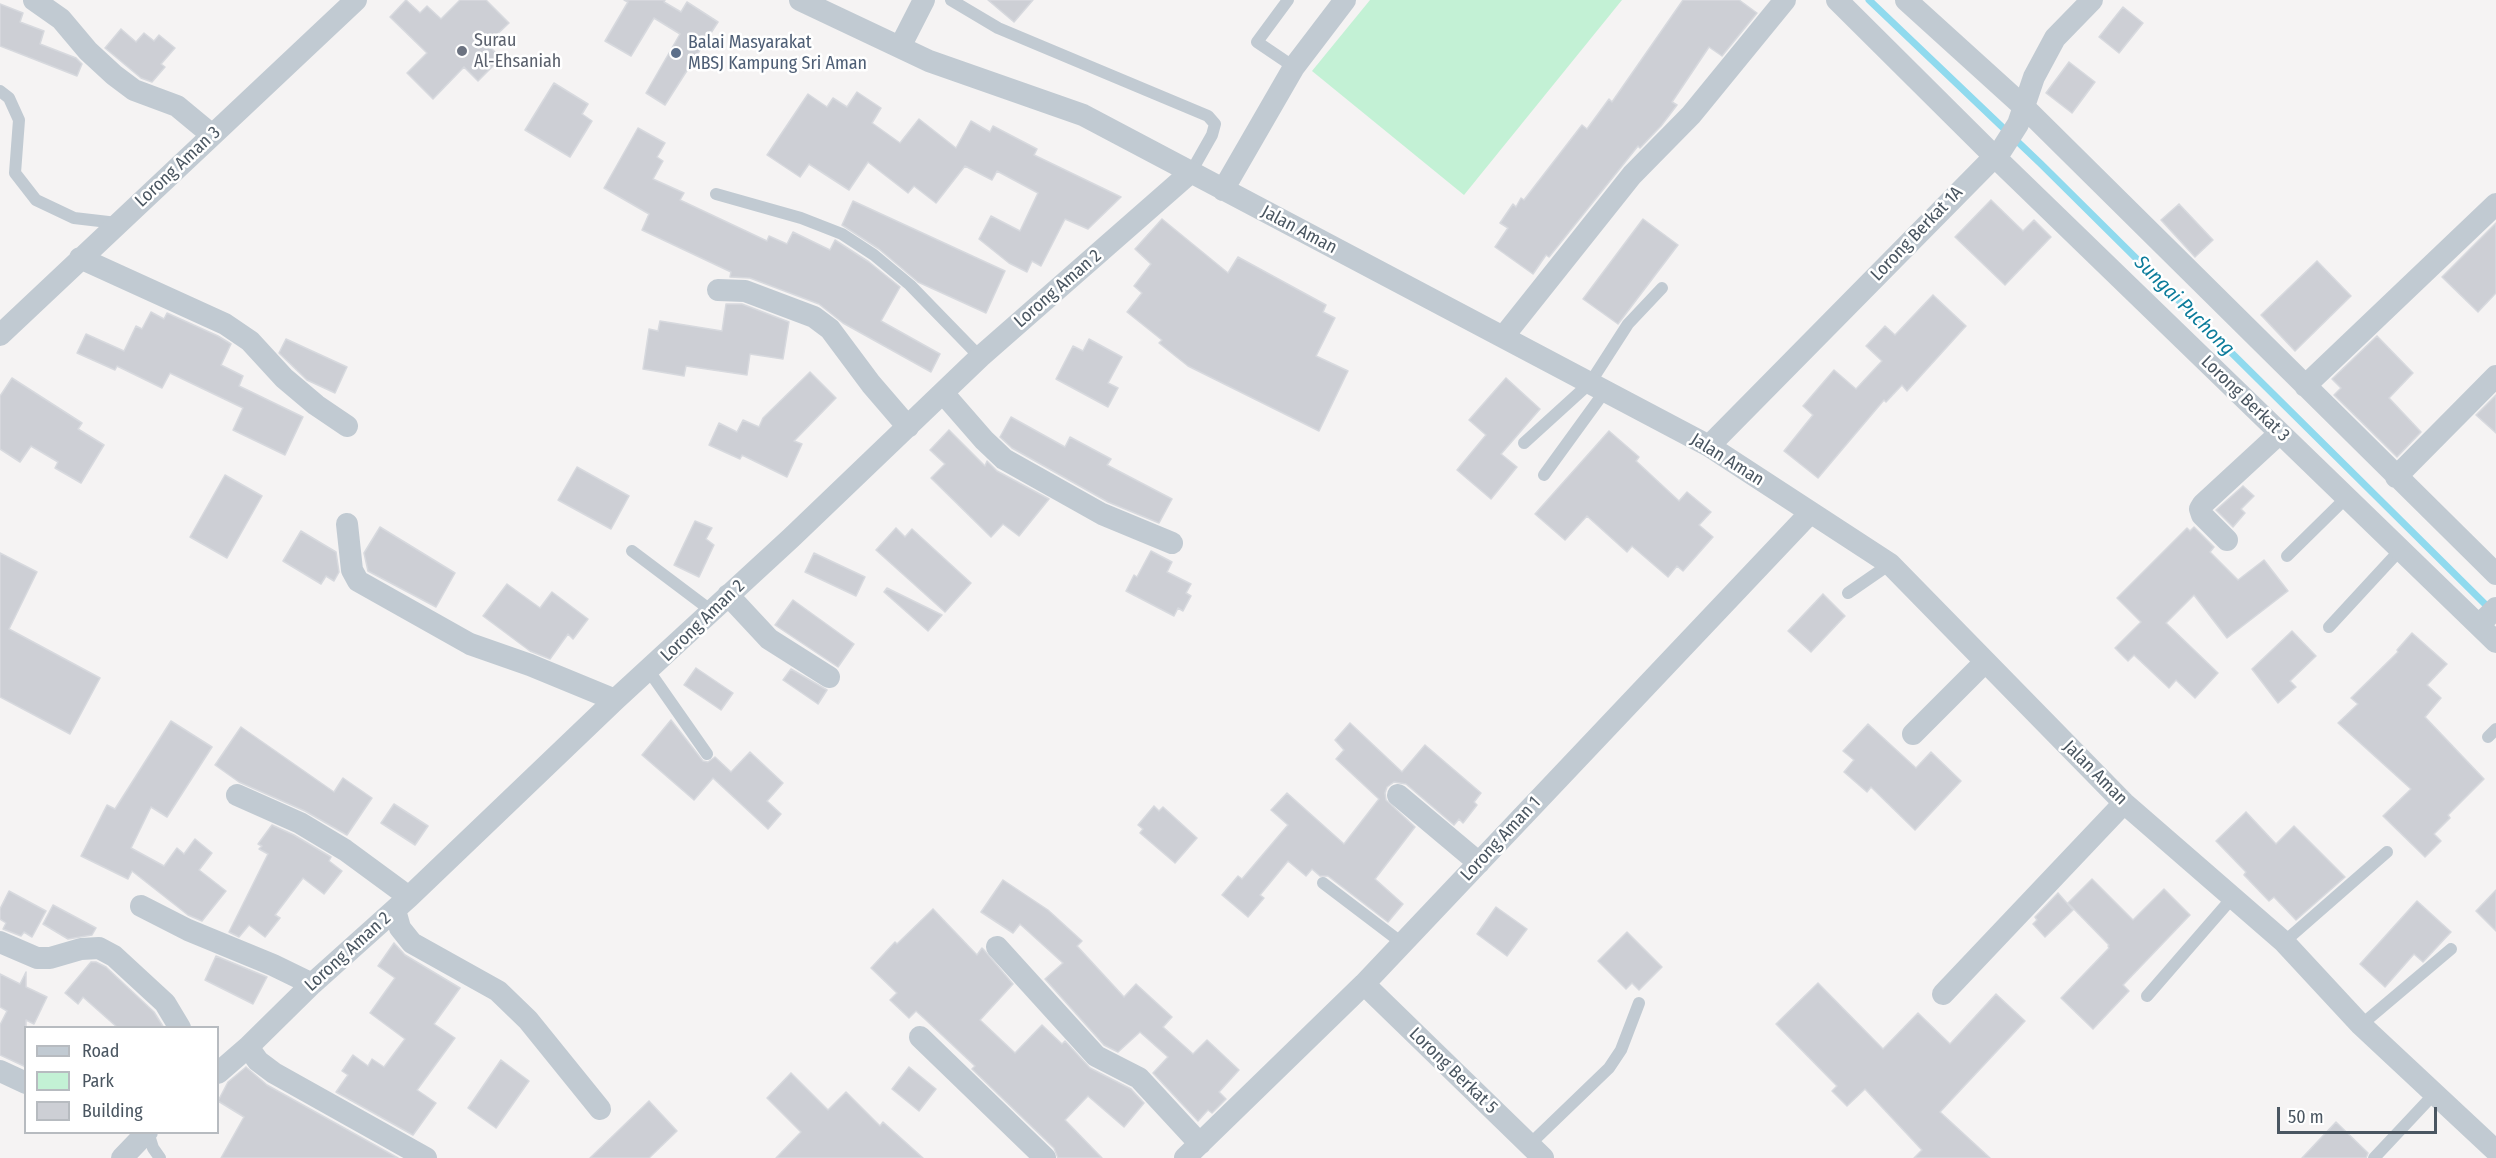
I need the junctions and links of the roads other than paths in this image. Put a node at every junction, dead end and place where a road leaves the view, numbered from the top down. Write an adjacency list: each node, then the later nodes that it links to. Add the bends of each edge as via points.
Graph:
1 (34, 0): 16 (street, via 61,19 114,75 134,90 177,106)
2 (356, 0): 16 (street, Lorong Aman 3)
3 (800, 0): 12 (street, Jalan Aman)
4 (924, 0): 12 (street)
5 (951, 0): 18 (lane, via 998,28 1208,116 1215,124 1212,135)
6 (1288, 0): 13 (lane, via 1257,42)
7 (1345, 0): 13 (street)
8 (1785, 0): 27 (street, via 1691,115 1632,175)
9 (1837, 0): 17 (street, Lorong Berkat 3)
10 (1906, 0): 15 (street)
11 (2092, 0): 15 (street, Lorong Berkat 1A, via 2055,38 2034,77)
12 (900, 47): 18 (street, Jalan Aman, via 929,61 1083,115)
13 (1294, 67): 19 (street)
14 (0, 91): 22 (lane, via 9,98 19,120 15,173 36,200 74,218)
15 (2021, 116): 17 (street, Lorong Berkat 1A); 30 (street)
16 (212, 135): 22 (street, Lorong Aman 3)
17 (1998, 153): 35 (street, Lorong Berkat 3); 37 (street, Lorong Berkat 1A)
18 (1191, 172): 19 (street, Jalan Aman); 28 (street, Lorong Aman 2)
19 (1223, 190): 27 (street, Jalan Aman)
20 (717, 194): 28 (lane, via 842,234 910,285)
21 (2496, 204): 30 (street)
22 (117, 224): 23 (street, Lorong Aman 3)
23 (80, 258): 26 (street, Lorong Aman 3); 33 (street, via 225,324 250,341 316,405)
24 (1662, 288): 31 (lane, via 1628,324)
25 (718, 290): 34 (street, via 745,291 814,317 830,329)
26 (0, 334)
27 (1503, 338): 31 (street, Jalan Aman)
28 (980, 357): 32 (street, Lorong Aman 2)
29 (2496, 376): 39 (street)
30 (2305, 386): 39 (street)
31 (1597, 387): 36 (lane); 37 (street, Jalan Aman); 38 (lane)
32 (943, 393): 34 (street, Lorong Aman 2); 44 (street, via 1004,459 1102,514)
33 (347, 426)
34 (908, 427): 51 (street, Lorong Aman 2)
35 (2280, 433): 40 (street, Lorong Berkat 3); 43 (street, via 2200,509)
36 (1524, 442)
37 (1709, 446): 41 (street, Jalan Aman)
38 (1544, 475)
39 (2396, 477): 49 (street)
40 (2347, 497): 45 (street, Lorong Berkat 3); 47 (lane)
41 (1810, 513): 48 (street, Jalan Aman); 67 (street, Lorong Aman 1)
42 (347, 524): 60 (street, via 352,570 358,581 470,644)
43 (2227, 540)
44 (1172, 543)
45 (2401, 549): 54 (street, Lorong Berkat 3); 55 (lane)
46 (632, 551): 53 (lane)
47 (2287, 556)
48 (1890, 564): 50 (lane); 57 (street, Jalan Aman)
49 (2496, 574)
50 (1848, 593)
51 (729, 595): 53 (street, Lorong Aman 2); 59 (street, via 769,639)
52 (2496, 608): 54 (street)
53 (713, 612): 58 (street, Lorong Aman 2)
54 (2479, 625): 56 (street, Lorong Berkat 3)
55 (2329, 627)
56 (2496, 642)
57 (1984, 663): 61 (street); 65 (street, Jalan Aman)
58 (649, 671): 60 (street, Lorong Aman 2); 62 (lane)
59 (829, 677)
60 (615, 700): 70 (street, Lorong Aman 2)
61 (1913, 734)
62 (707, 754)
63 (237, 795): 70 (street, via 300,823 336,845)
64 (1398, 795): 67 (street)
65 (2124, 803): 69 (street, Jalan Aman); 79 (street)
66 (2387, 852): 73 (lane)
67 (1479, 863): 74 (street, Lorong Aman 1)
68 (1323, 883): 74 (lane)
69 (2233, 897): 73 (street, Jalan Aman); 80 (lane)
70 (402, 904): 77 (street, Lorong Aman 2); 90 (street, via 400,928 412,943 498,991 528,1020)
71 (141, 906): 77 (street)
72 (0, 942): 83 (street, via 37,958 99,948 114,956 165,1003)
73 (2284, 942): 82 (street, Jalan Aman)
74 (1402, 944): 78 (street, Lorong Aman 1)
75 (997, 947): 93 (street, via 1096,1056 1139,1078)
76 (2451, 949): 82 (lane)
77 (312, 984): 85 (street, Lorong Aman 2)
78 (1364, 984): 93 (street, Lorong Aman 1); 94 (street, Lorong Berkat 5)
79 (1943, 994)
80 (2146, 996)
81 (1639, 1003): 94 (lane, via 1621,1050 1609,1068)
82 (2361, 1024): 89 (street, Jalan Aman)
83 (179, 1026)
84 (920, 1037): 99 (street)
85 (248, 1047): 87 (street, Lorong Aman 2); 98 (street, via 274,1073)
86 (0, 1071): 88 (street)
87 (219, 1072)
88 (24, 1082)
89 (2435, 1093): 95 (street, Jalan Aman); 100 (lane)
90 (600, 1109)
91 (145, 1134): 96 (street)
92 (148, 1134): 97 (lane)
93 (1192, 1151)
94 (1536, 1151)
95 (2496, 1151)
96 (122, 1158)
97 (160, 1158)
98 (426, 1158)
99 (1045, 1158)
100 (2374, 1158)

